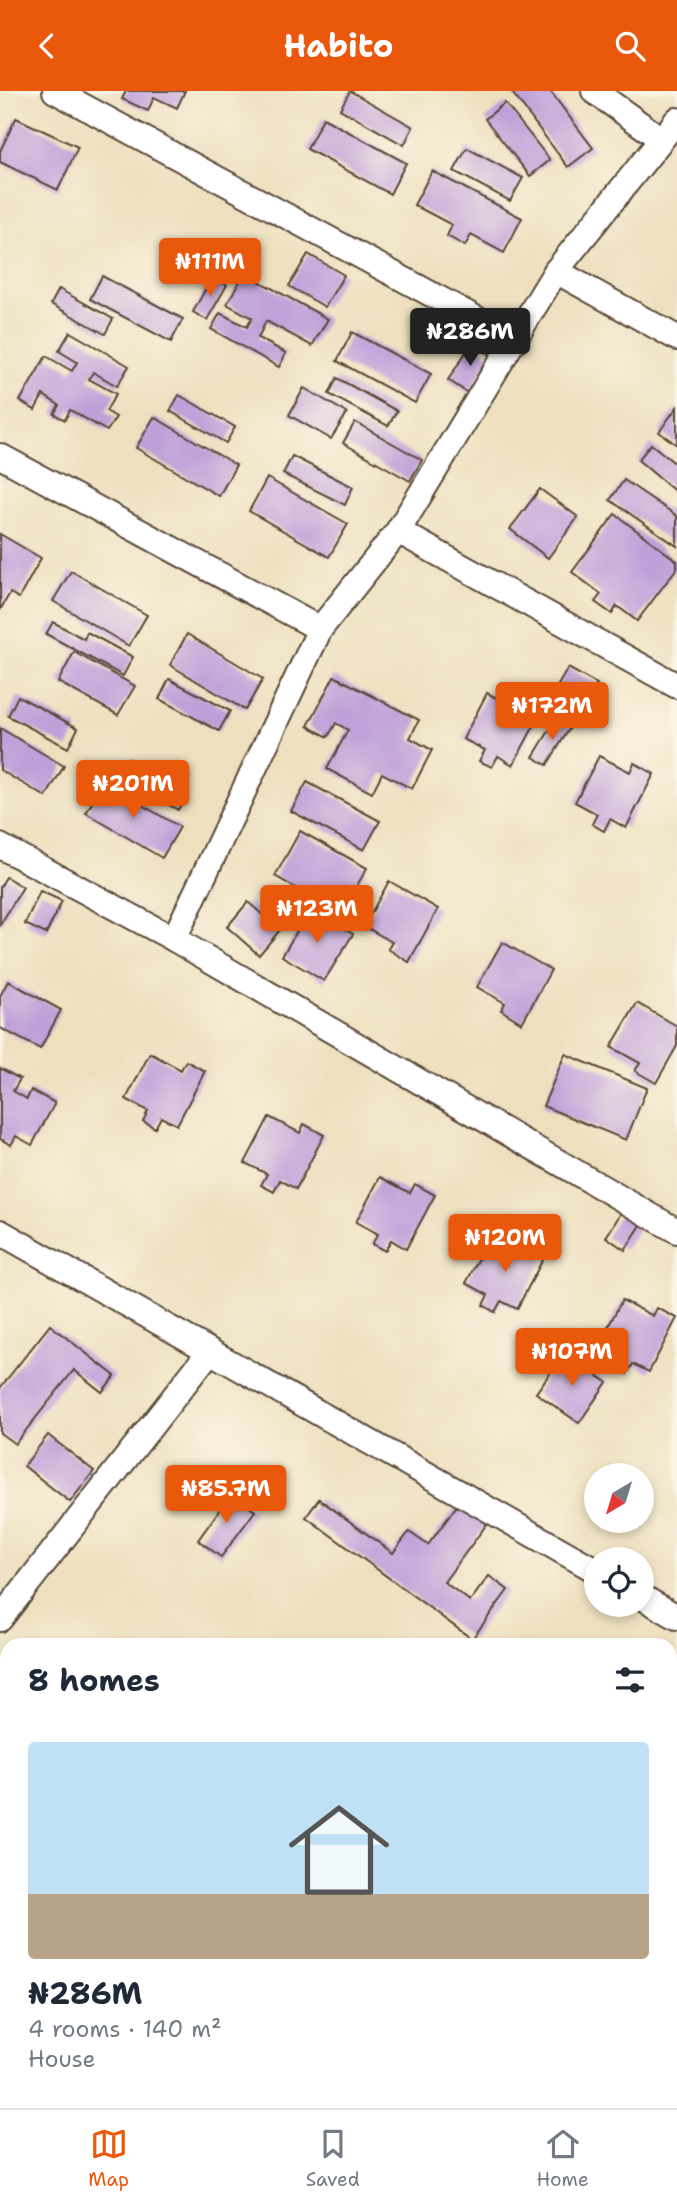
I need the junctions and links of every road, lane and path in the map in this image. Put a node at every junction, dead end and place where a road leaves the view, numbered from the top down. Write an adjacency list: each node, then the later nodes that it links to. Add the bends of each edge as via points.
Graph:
1 (55, 91): 7 (street)
2 (594, 91): 4 (street)
3 (677, 120): 4 (street)
4 (661, 139): 5 (street)
5 (556, 271): 6 (street); 7 (street)
6 (677, 338)
7 (516, 339): 9 (street)
8 (0, 456): 10 (street)
9 (398, 531): 10 (street); 11 (street)
10 (320, 629): 13 (street)
11 (677, 686)
12 (0, 846): 13 (street)
13 (174, 939): 14 (street)
14 (677, 1231)
15 (0, 1232): 16 (street)
16 (210, 1351): 17 (street); 20 (street)
17 (584, 1564)
18 (654, 1604): 19 (street)
19 (677, 1617)
20 (0, 1619)

